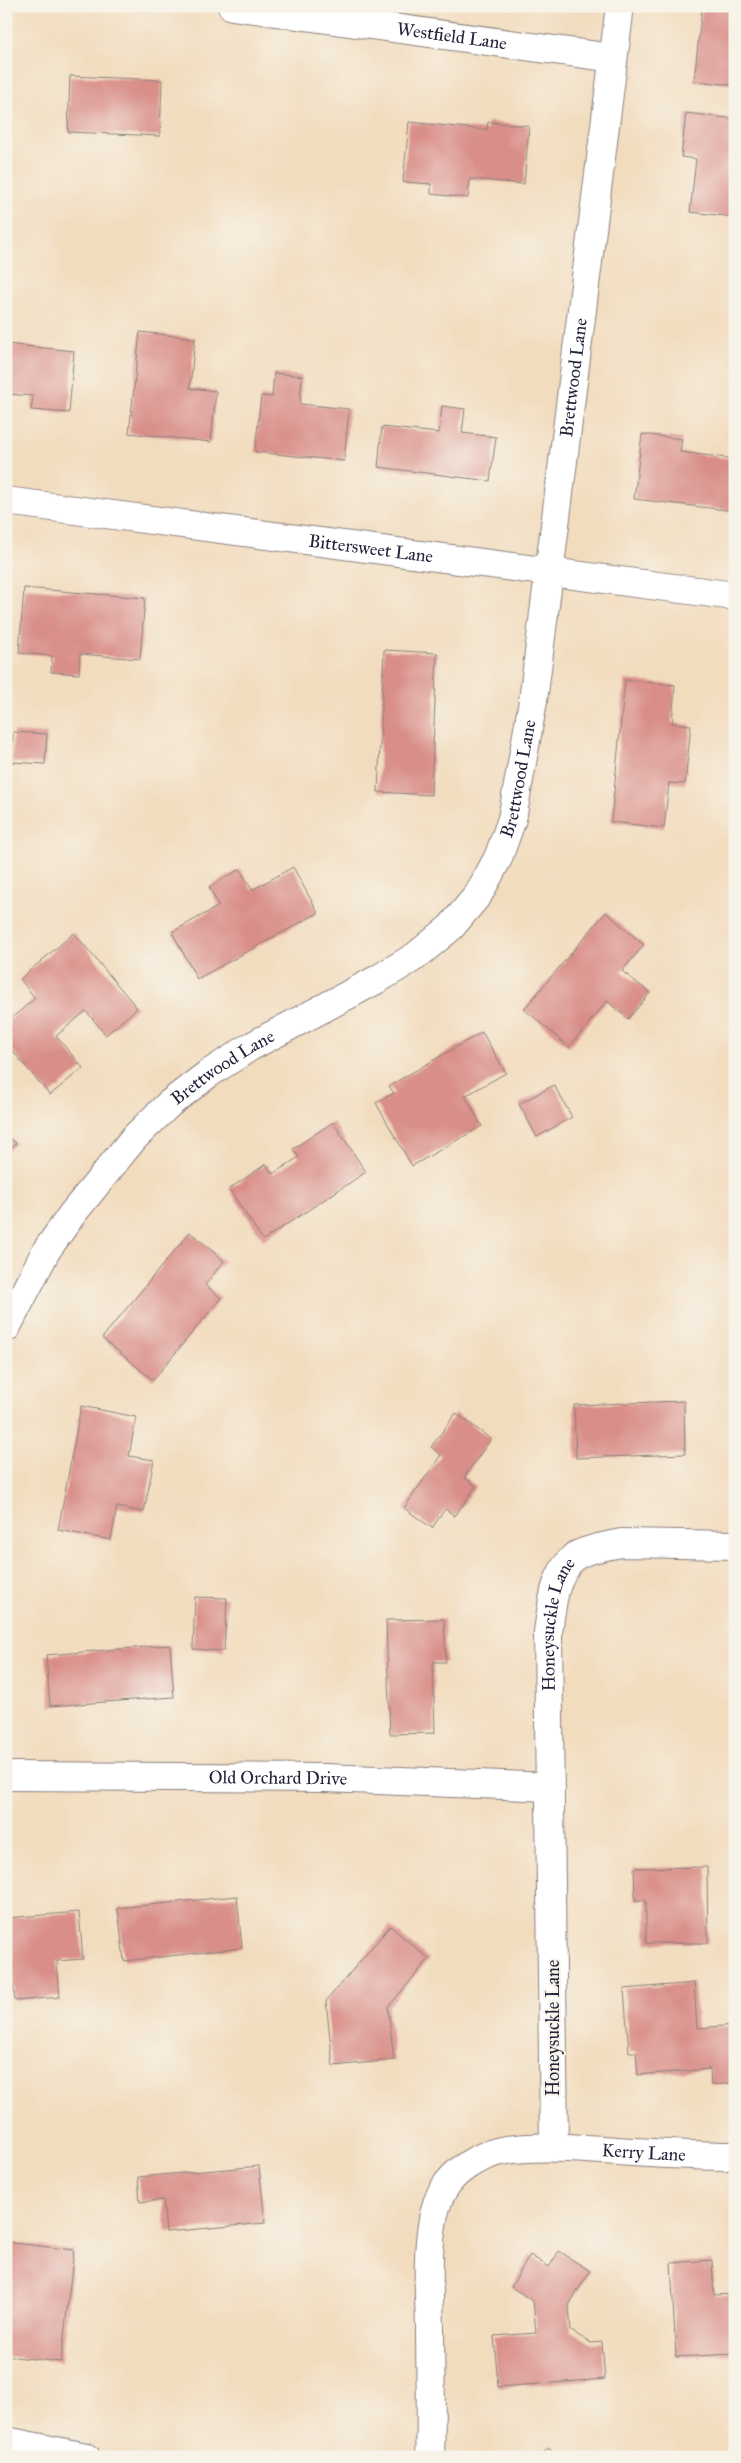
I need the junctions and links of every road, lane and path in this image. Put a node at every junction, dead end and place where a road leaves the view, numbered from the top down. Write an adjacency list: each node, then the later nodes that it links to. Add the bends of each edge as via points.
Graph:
1 (232, 6): 3 (street, Westfield Lane)
2 (620, 6): 3 (street, Brettwood Lane)
3 (613, 58): 5 (street, Brettwood Lane)
4 (6, 501): 5 (street, Bittersweet Lane)
5 (548, 572): 6 (street, Bittersweet Lane); 7 (street, Brettwood Lane, via 533,701 512,819 498,858 478,895 451,927 416,956 378,980 250,1047 169,1104 134,1138 73,1213 46,1251)
6 (735, 596)
7 (6, 1328)
8 (735, 1545): 10 (street, Honeysuckle Lane, via 622,1543 575,1556 562,1572 554,1592 548,1632)
9 (6, 1776): 10 (street, Old Orchard Drive, via 325,1778)
10 (551, 1787): 11 (street, Honeysuckle Lane)
11 (554, 2148): 12 (street, Kerry Lane); 15 (street, via 501,2151 476,2160 443,2190 434,2213 429,2276)
12 (735, 2156)
13 (6, 2441): 14 (street)
14 (86, 2457)
15 (430, 2457)

